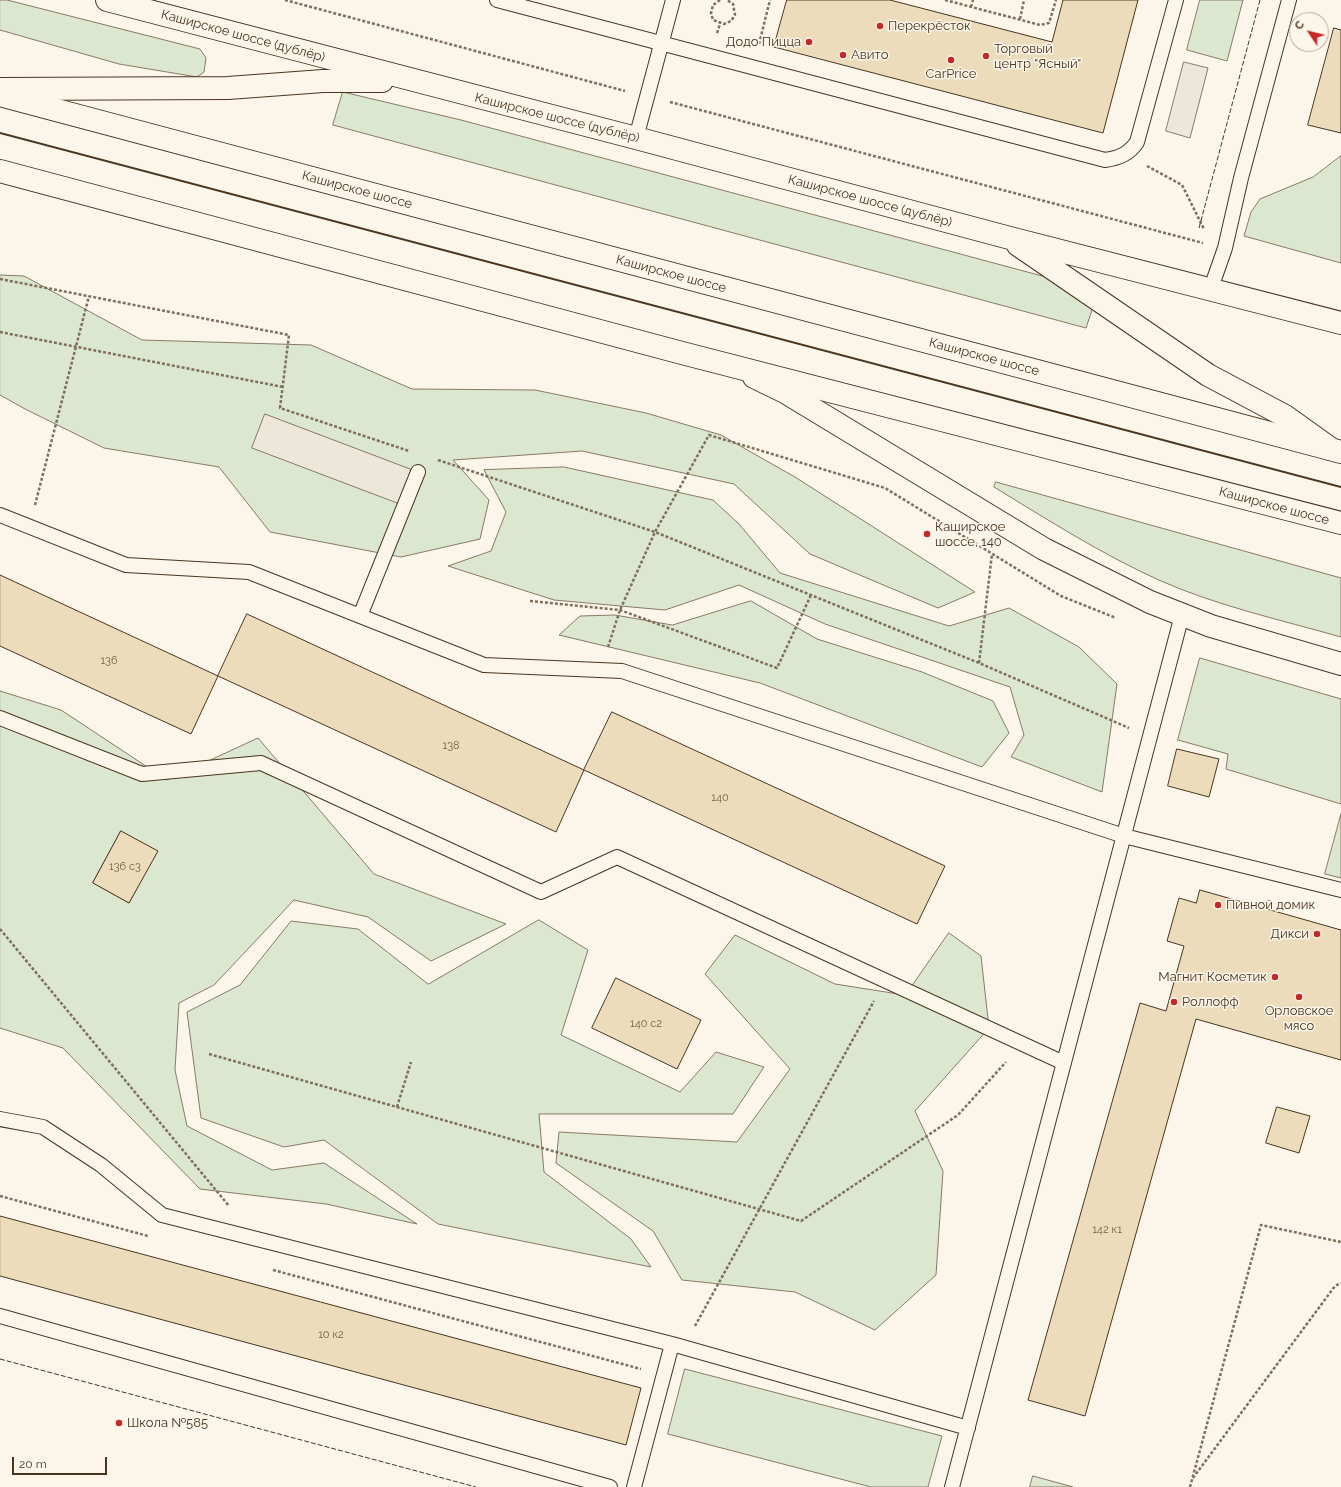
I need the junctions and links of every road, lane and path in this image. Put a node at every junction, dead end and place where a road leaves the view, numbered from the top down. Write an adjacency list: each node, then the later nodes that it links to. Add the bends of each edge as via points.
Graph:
1 (107, 0): 14 (main road, Каширское шоссе (дублёр))
2 (286, 0): 21 (path)
3 (497, 0): 17 (lane)
4 (673, 0): 17 (lane)
5 (720, 0): 6 (path, via 713,5 711,12 713,20 724,24 731,22 735,15 733,4)
6 (727, 0)
7 (770, 0): 18 (path)
8 (945, 0): 15 (path)
9 (973, 0): 15 (path)
10 (1024, 0): 16 (path)
11 (1056, 0): 16 (path, via 1049,23 1045,25)
12 (1176, 0): 25 (lane, via 1141,132 1135,146)
13 (1289, 0): 31 (lane, via 1225,248)
14 (153, 6): 19 (main road, Каширское шоссе (дублёр))
15 (971, 7): 16 (path)
16 (1020, 20)
17 (662, 43): 18 (lane); 24 (lane)
18 (753, 67): 25 (lane, via 1105,160)
19 (410, 80): 20 (main road, via 324,81 228,88); 24 (main road, Каширское шоссе (дублёр))
20 (0, 89)
21 (630, 92)
22 (0, 95): 38 (main road, Каширское шоссе)
23 (666, 102): 29 (path)
24 (636, 138): 28 (main road, Каширское шоссе (дублёр))
25 (1126, 154): 27 (path, via 1182,185)
26 (0, 171): 36 (main road, Каширское шоссе)
27 (1206, 232)
28 (1006, 237): 31 (main road, Каширское шоссе (дублёр)); 38 (main road, via 1208,375 1285,416)
29 (1205, 243)
30 (0, 279): 32 (path)
31 (1211, 288): 33 (main road, Каширское шоссе (дублёр))
32 (89, 296): 35 (path); 37 (path, via 289,335)
33 (1341, 323)
34 (0, 332): 35 (path)
35 (76, 347): 37 (path); 44 (path)
36 (733, 366): 43 (main road, Каширское шоссе); 50 (main road, via 785,392 1044,549 1150,602)
37 (283, 387): 39 (path, via 280,408)
38 (1336, 451)
39 (415, 453)
40 (437, 460): 45 (path)
41 (418, 472): 51 (lane)
42 (0, 515): 44 (lane)
43 (1341, 523)
44 (29, 526): 51 (lane, via 126,565 249,572)
45 (654, 532): 46 (path, via 709,435 885,488); 47 (path); 49 (path)
46 (992, 554): 52 (path, via 1062,596); 53 (path)
47 (811, 595): 49 (path, via 777,668); 53 (path)
48 (530, 602): 49 (path)
49 (620, 610): 55 (path)
50 (1182, 615): 54 (main road); 57 (lane)
51 (360, 616): 55 (lane, via 484,665)
52 (1118, 619)
53 (979, 663): 57 (path)
54 (1341, 664)
55 (600, 670): 58 (lane, via 622,671)
56 (0, 718): 61 (lane, via 142,774 261,763 541,892 617,857)
57 (1150, 737): 58 (lane)
58 (1124, 836): 59 (lane); 65 (lane)
59 (1341, 890)
60 (0, 929): 71 (path)
61 (885, 981): 62 (lane); 69 (path)
62 (1022, 1044): 65 (lane); 69 (path, via 958,1115 801,1221)
63 (209, 1054): 66 (path)
64 (411, 1062): 66 (path)
65 (1064, 1063): 78 (lane)
66 (396, 1107): 69 (path)
67 (0, 1119): 71 (lane, via 43,1127 101,1165 162,1215)
68 (0, 1196): 70 (path)
69 (759, 1210): 76 (path)
70 (155, 1238)
71 (256, 1239): 76 (lane)
72 (1341, 1242): 79 (path, via 1261,1225)
73 (271, 1269): 77 (path)
74 (1341, 1283): 79 (path, via 1335,1286)
75 (0, 1316): 80 (lane)
76 (678, 1345): 77 (lane); 78 (lane)
77 (664, 1375): 81 (lane)
78 (968, 1428): 82 (lane)
79 (1192, 1480): 83 (path)
80 (610, 1487)
81 (634, 1487)
82 (952, 1487)
83 (1190, 1487)

